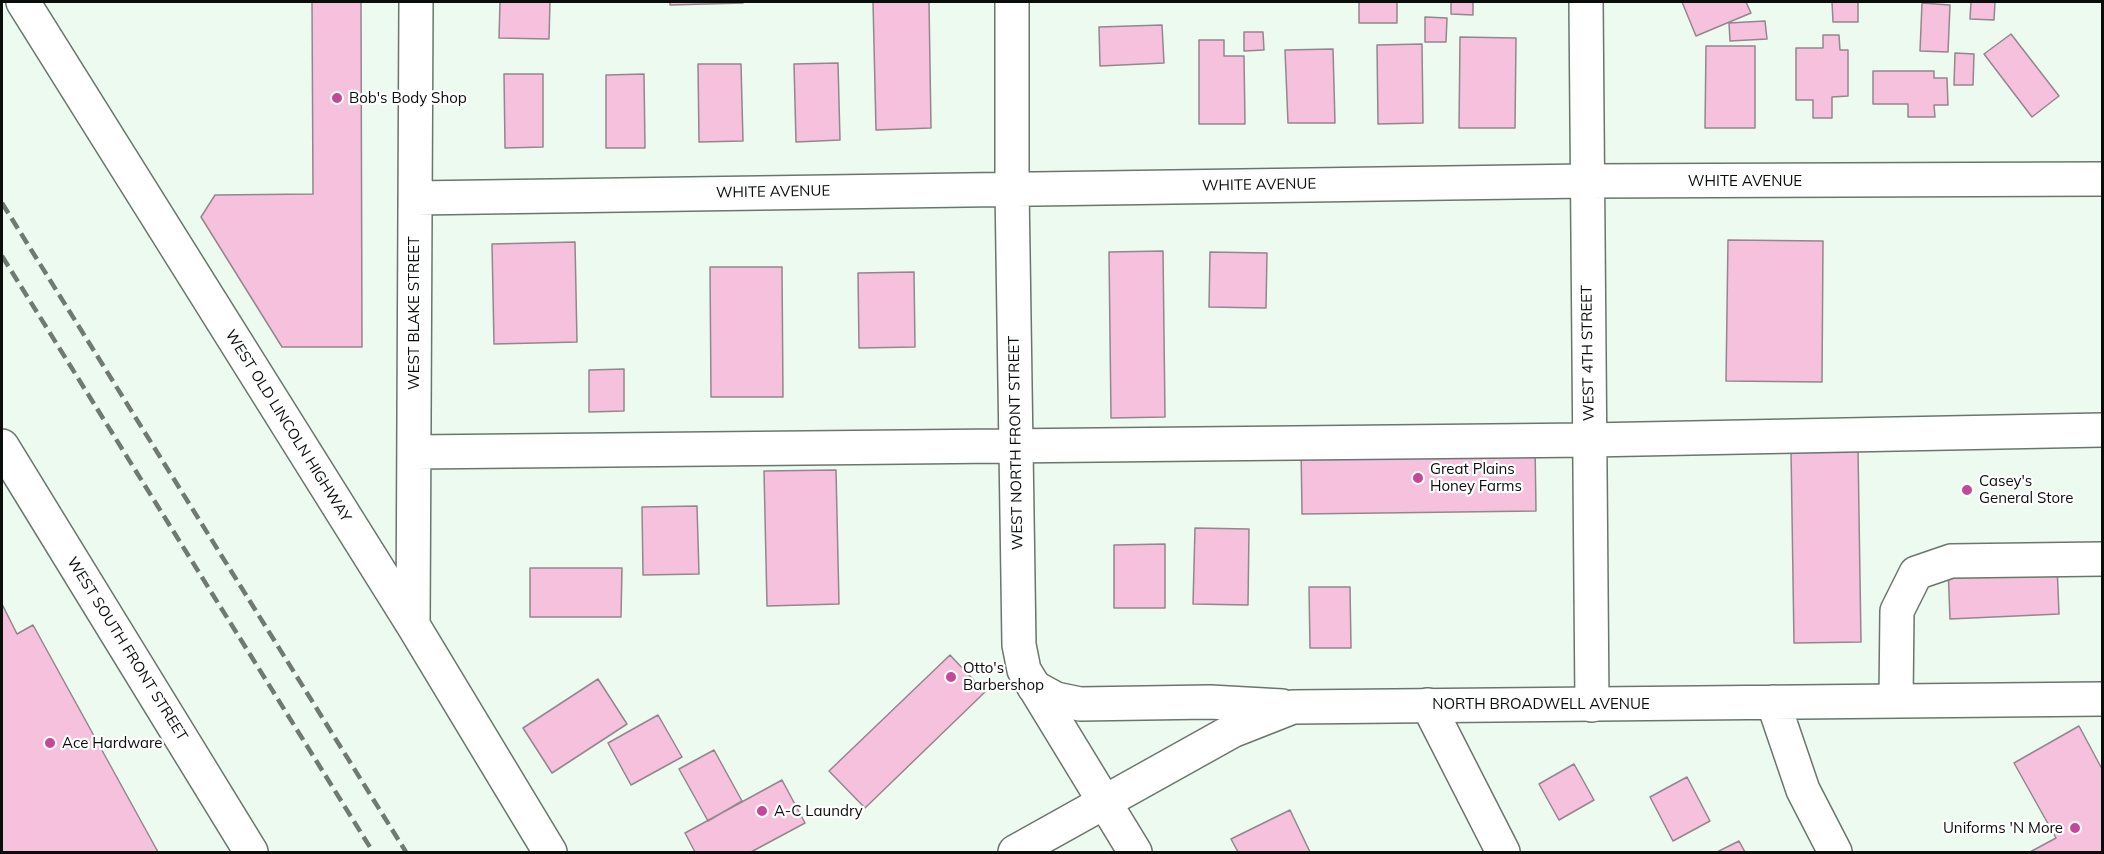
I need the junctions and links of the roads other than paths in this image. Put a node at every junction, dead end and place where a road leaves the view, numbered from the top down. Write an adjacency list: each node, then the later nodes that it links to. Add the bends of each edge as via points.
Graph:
1 (22, 2): 15 (street, WEST OLD LINCOLN HIGHWAY)
2 (416, 2): 8 (street, WEST BLAKE STREET)
3 (1012, 2): 7 (street, WEST NORTH FRONT STREET)
4 (1586, 2): 6 (street, WEST 4TH STREET)
5 (2103, 179): 6 (street, WHITE AVENUE)
6 (1587, 181): 7 (street, WHITE AVENUE); 10 (street, WEST 4TH STREET)
7 (1012, 189): 8 (street, WHITE AVENUE); 11 (street, WEST NORTH FRONT STREET)
8 (415, 198): 13 (street, WEST BLAKE STREET)
9 (2103, 430): 10 (street)
10 (1589, 440): 11 (street); 21 (street, WEST 4TH STREET)
11 (1016, 444): 13 (street); 16 (street, WEST NORTH FRONT STREET, via 1019,645 1024,670)
12 (2, 446): 24 (street, WEST SOUTH FRONT STREET)
13 (414, 452): 15 (street, WEST BLAKE STREET)
14 (2103, 559): 17 (street, via 1951,561 1916,573 1897,611)
15 (413, 625): 25 (street, WEST OLD LINCOLN HIGHWAY)
16 (1034, 687): 22 (street, via 1056,699 1080,704 1210,702); 23 (street, WEST NORTH FRONT STREET)
17 (1896, 700): 18 (street, NORTH BROADWELL AVENUE); 19 (street, NORTH BROADWELL AVENUE)
18 (1773, 702): 21 (street, NORTH BROADWELL AVENUE); 29 (street, via 1803,790)
19 (2100, 703)
20 (1428, 705): 21 (street, NORTH BROADWELL AVENUE); 22 (street, NORTH BROADWELL AVENUE); 28 (street)
21 (1592, 705)
22 (1293, 707): 23 (street, NORTH BROADWELL AVENUE, via 1232,731)
23 (1106, 802): 26 (street, NORTH BROADWELL AVENUE); 27 (street, WEST NORTH FRONT STREET)
24 (251, 852)
25 (550, 852)
26 (1015, 852)
27 (1135, 852)
28 (1503, 852)
29 (1835, 852)

